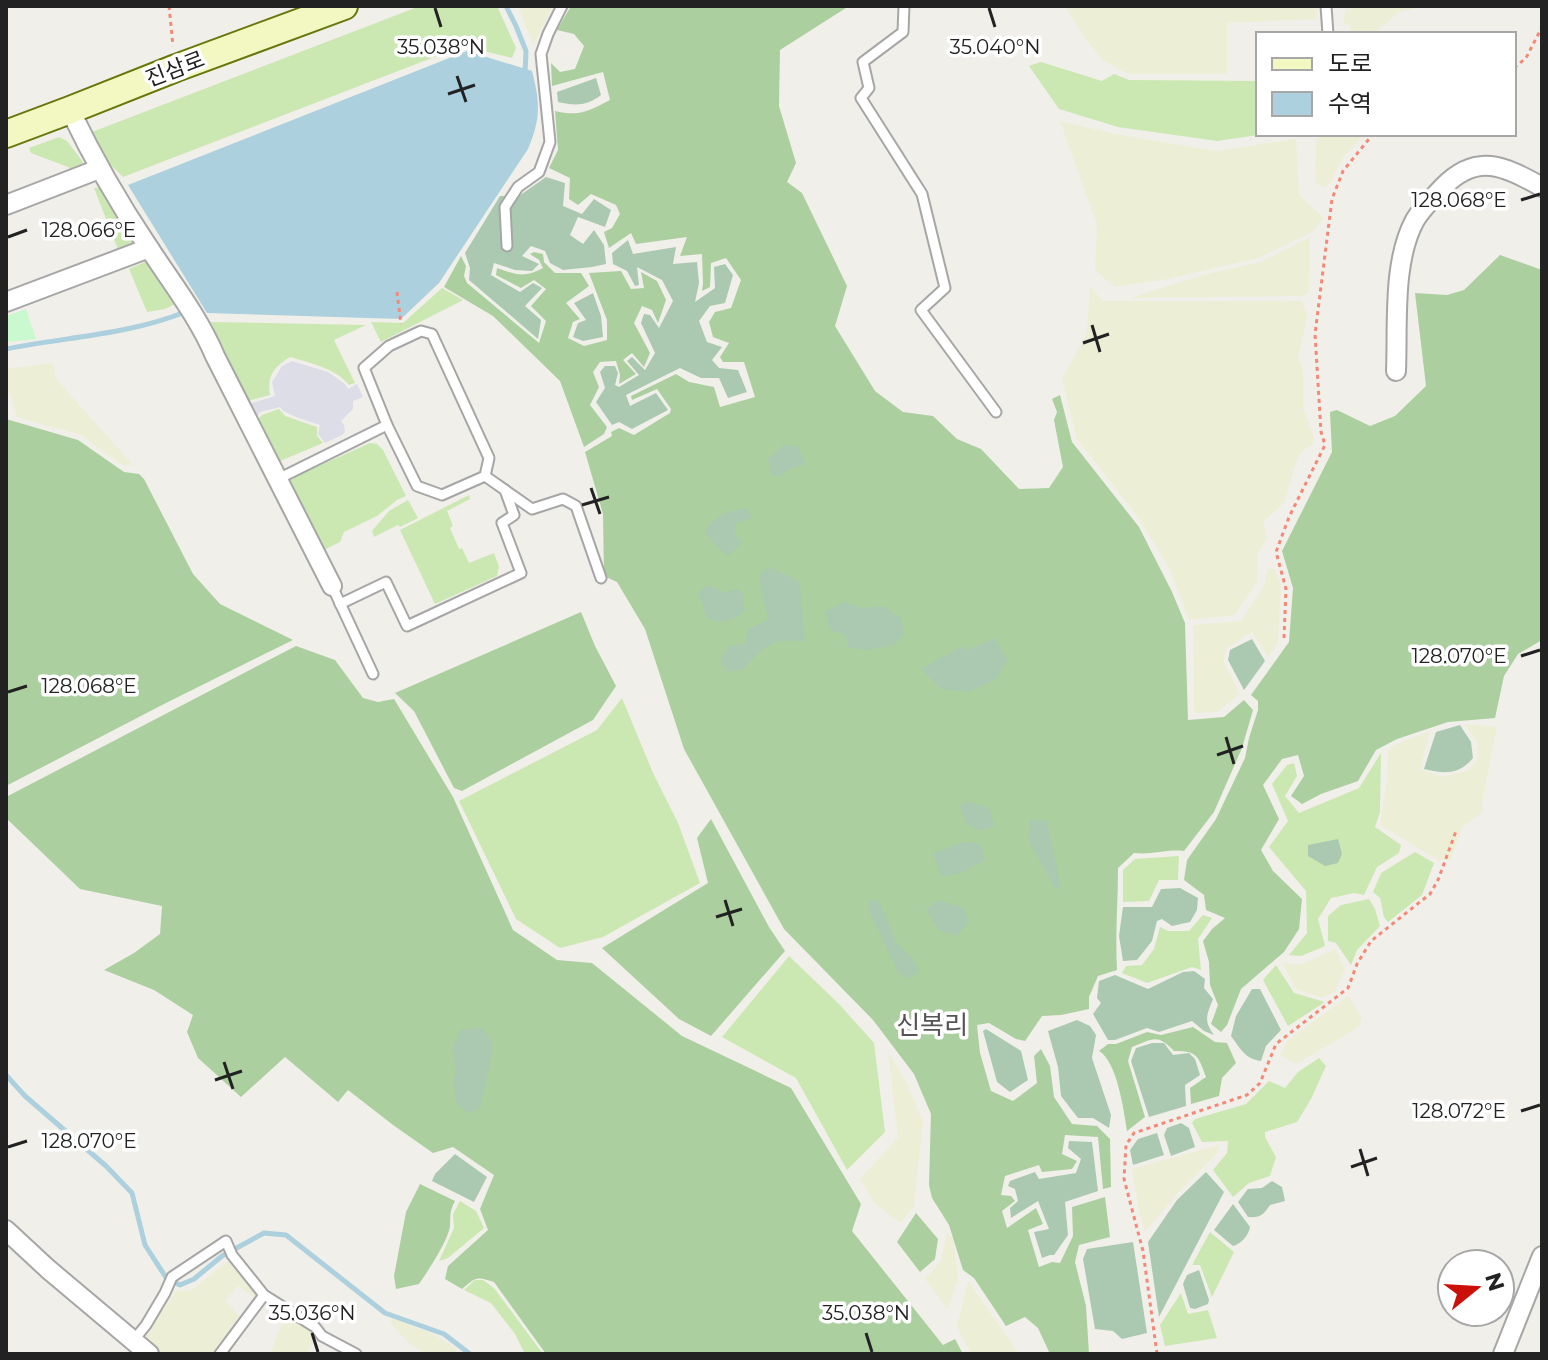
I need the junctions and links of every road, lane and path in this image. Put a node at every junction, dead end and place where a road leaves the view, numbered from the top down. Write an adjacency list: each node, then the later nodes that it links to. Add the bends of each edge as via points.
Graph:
1 (169, 6): 9 (path)
2 (344, 6): 9 (street, 진삼로)
3 (562, 6): 16 (lane, via 541,54 550,142 539,172 518,187 505,207)
4 (904, 6): 22 (lane, via 903,32 863,62 869,88 861,98 922,194 945,288 921,310)
5 (1326, 6): 7 (lane)
6 (1542, 27): 8 (path)
7 (1328, 32)
8 (1516, 66)
9 (176, 68): 10 (street, 진삼로)
10 (70, 110): 11 (street, 진삼로); 13 (street)
11 (6, 134)
12 (1371, 136): 30 (path, via 1343,171 1332,199 1315,334 1325,445 1276,552 1286,589)
13 (99, 169): 15 (street); 17 (street)
14 (1542, 187): 21 (street, via 1505,168 1468,168 1428,202 1400,265)
15 (6, 205)
16 (507, 246)
17 (149, 248): 19 (street); 25 (street, via 204,329)
18 (397, 292): 20 (path)
19 (6, 302)
20 (401, 324)
21 (1396, 371)
22 (996, 412)
23 (387, 425): 24 (lane, via 417,486 442,495); 24 (lane, via 364,368 389,346 421,331 432,334 489,458); 25 (lane)
24 (485, 476): 26 (lane)
25 (278, 479): 28 (street)
26 (505, 490): 27 (lane, via 532,509 563,499 576,506); 29 (lane, via 514,515 502,523 521,573 407,626 386,582)
27 (601, 578)
28 (332, 586): 29 (lane)
29 (340, 604): 31 (lane)
30 (1284, 638)
31 (373, 674)
32 (1456, 831): 40 (path, via 1430,894 1371,941 1348,988 1276,1044 1260,1083 1247,1095 1134,1133 1126,1145 1124,1179 1143,1251)
33 (6, 1230): 36 (street)
34 (1542, 1256): 41 (street)
35 (264, 1295): 36 (lane, via 226,1241 172,1277); 38 (lane); 39 (lane)
36 (133, 1341): 37 (street)
37 (149, 1354)
38 (220, 1354)
39 (356, 1354)
40 (1157, 1354)
41 (1503, 1354)

